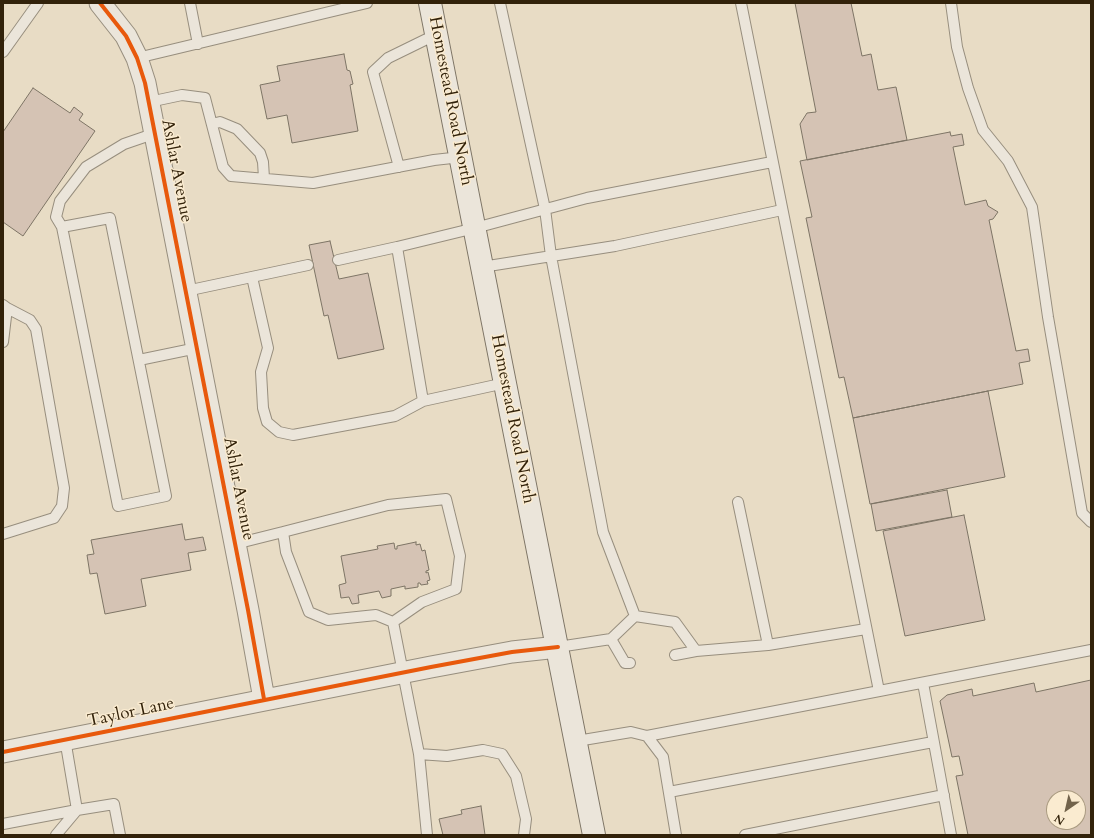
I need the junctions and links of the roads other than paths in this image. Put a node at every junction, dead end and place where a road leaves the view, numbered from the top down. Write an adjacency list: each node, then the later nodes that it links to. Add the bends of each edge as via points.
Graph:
1 (38, 3): 11 (lane)
2 (100, 3): 12 (street, Ashlar Avenue, via 126,36)
3 (190, 3): 10 (lane)
4 (369, 3): 10 (lane)
5 (430, 3): 9 (main road, Homestead Road North)
6 (500, 3): 20 (lane)
7 (740, 3): 17 (lane)
8 (951, 3): 38 (lane, via 957,47 983,130 1008,162 1032,207 1082,513)
9 (436, 34): 16 (main road, Homestead Road North); 18 (lane, via 388,58 373,72)
10 (198, 44): 12 (lane)
11 (3, 52)
12 (137, 58): 13 (street, Ashlar Avenue)
13 (149, 102): 14 (lane, via 182,95 205,98); 15 (street, Ashlar Avenue)
14 (212, 124): 19 (lane, via 220,122 237,128 260,153); 19 (lane, via 223,168 231,176)
15 (156, 133): 22 (lane, via 124,144 86,167 60,201 56,217); 30 (street, Ashlar Avenue)
16 (461, 157): 18 (lane); 23 (main road, Homestead Road North)
17 (772, 162): 20 (lane, via 587,198); 21 (lane)
18 (399, 167): 19 (lane, via 313,183)
19 (264, 178)
20 (545, 209): 23 (lane); 25 (lane)
21 (782, 210): 25 (lane, via 615,246); 44 (lane)
22 (62, 227): 34 (lane, via 110,218); 34 (lane, via 118,506 166,496)
23 (475, 228): 24 (lane); 28 (main road, Homestead Road North)
24 (397, 247): 26 (lane); 36 (lane)
25 (551, 256): 28 (lane); 42 (lane, via 603,532)
26 (338, 260)
27 (308, 265): 29 (lane)
28 (482, 267): 35 (main road, Homestead Road North)
29 (252, 277): 30 (lane); 36 (lane, via 268,348 261,372 263,408 267,422 279,432 293,435 395,416)
30 (186, 291): 33 (street, Ashlar Avenue)
31 (5, 307): 32 (lane); 40 (lane, via 30,320 36,329 64,488 62,506 54,518)
32 (3, 342)
33 (197, 348): 34 (lane); 41 (street, Ashlar Avenue)
34 (139, 360)
35 (505, 383): 36 (lane); 47 (main road, Homestead Road North)
36 (423, 401)
37 (738, 502): 46 (lane)
38 (1091, 522)
39 (283, 532): 41 (lane); 43 (lane, via 286,552 308,612 328,620 376,615); 43 (lane, via 388,505 446,499 460,556 456,589 422,602)
40 (3, 534)
41 (235, 544): 55 (street, Ashlar Avenue)
42 (635, 616): 45 (lane); 49 (lane, via 675,622)
43 (393, 622): 52 (lane)
44 (866, 629): 46 (lane); 54 (lane)
45 (611, 639): 47 (lane); 51 (lane, via 625,663)
46 (768, 645): 49 (lane)
47 (558, 647): 52 (street, via 512,652); 58 (main road, Homestead Road North)
48 (1091, 650): 53 (lane)
49 (696, 651): 50 (lane)
50 (675, 655)
51 (630, 663)
52 (402, 673): 55 (street); 61 (lane)
53 (923, 683): 54 (lane); 59 (lane)
54 (879, 691): 56 (lane)
55 (264, 699): 57 (street, Taylor Lane)
56 (647, 736): 58 (lane, via 631,732); 62 (lane, via 663,757)
57 (65, 740): 60 (street, Taylor Lane); 64 (lane)
58 (576, 741): 70 (main road, Homestead Road North)
59 (933, 742): 62 (lane); 63 (lane)
60 (3, 752)
61 (420, 754): 68 (lane); 69 (lane, via 447,756 483,750 502,754 516,776 526,819)
62 (669, 792): 71 (lane)
63 (944, 795): 72 (lane); 73 (lane)
64 (77, 810): 65 (lane); 66 (lane); 67 (lane, via 114,804)
65 (3, 824)
66 (56, 835)
67 (120, 835)
68 (427, 835)
69 (524, 835)
70 (594, 835)
71 (676, 835)
72 (745, 835)
73 (951, 835)

